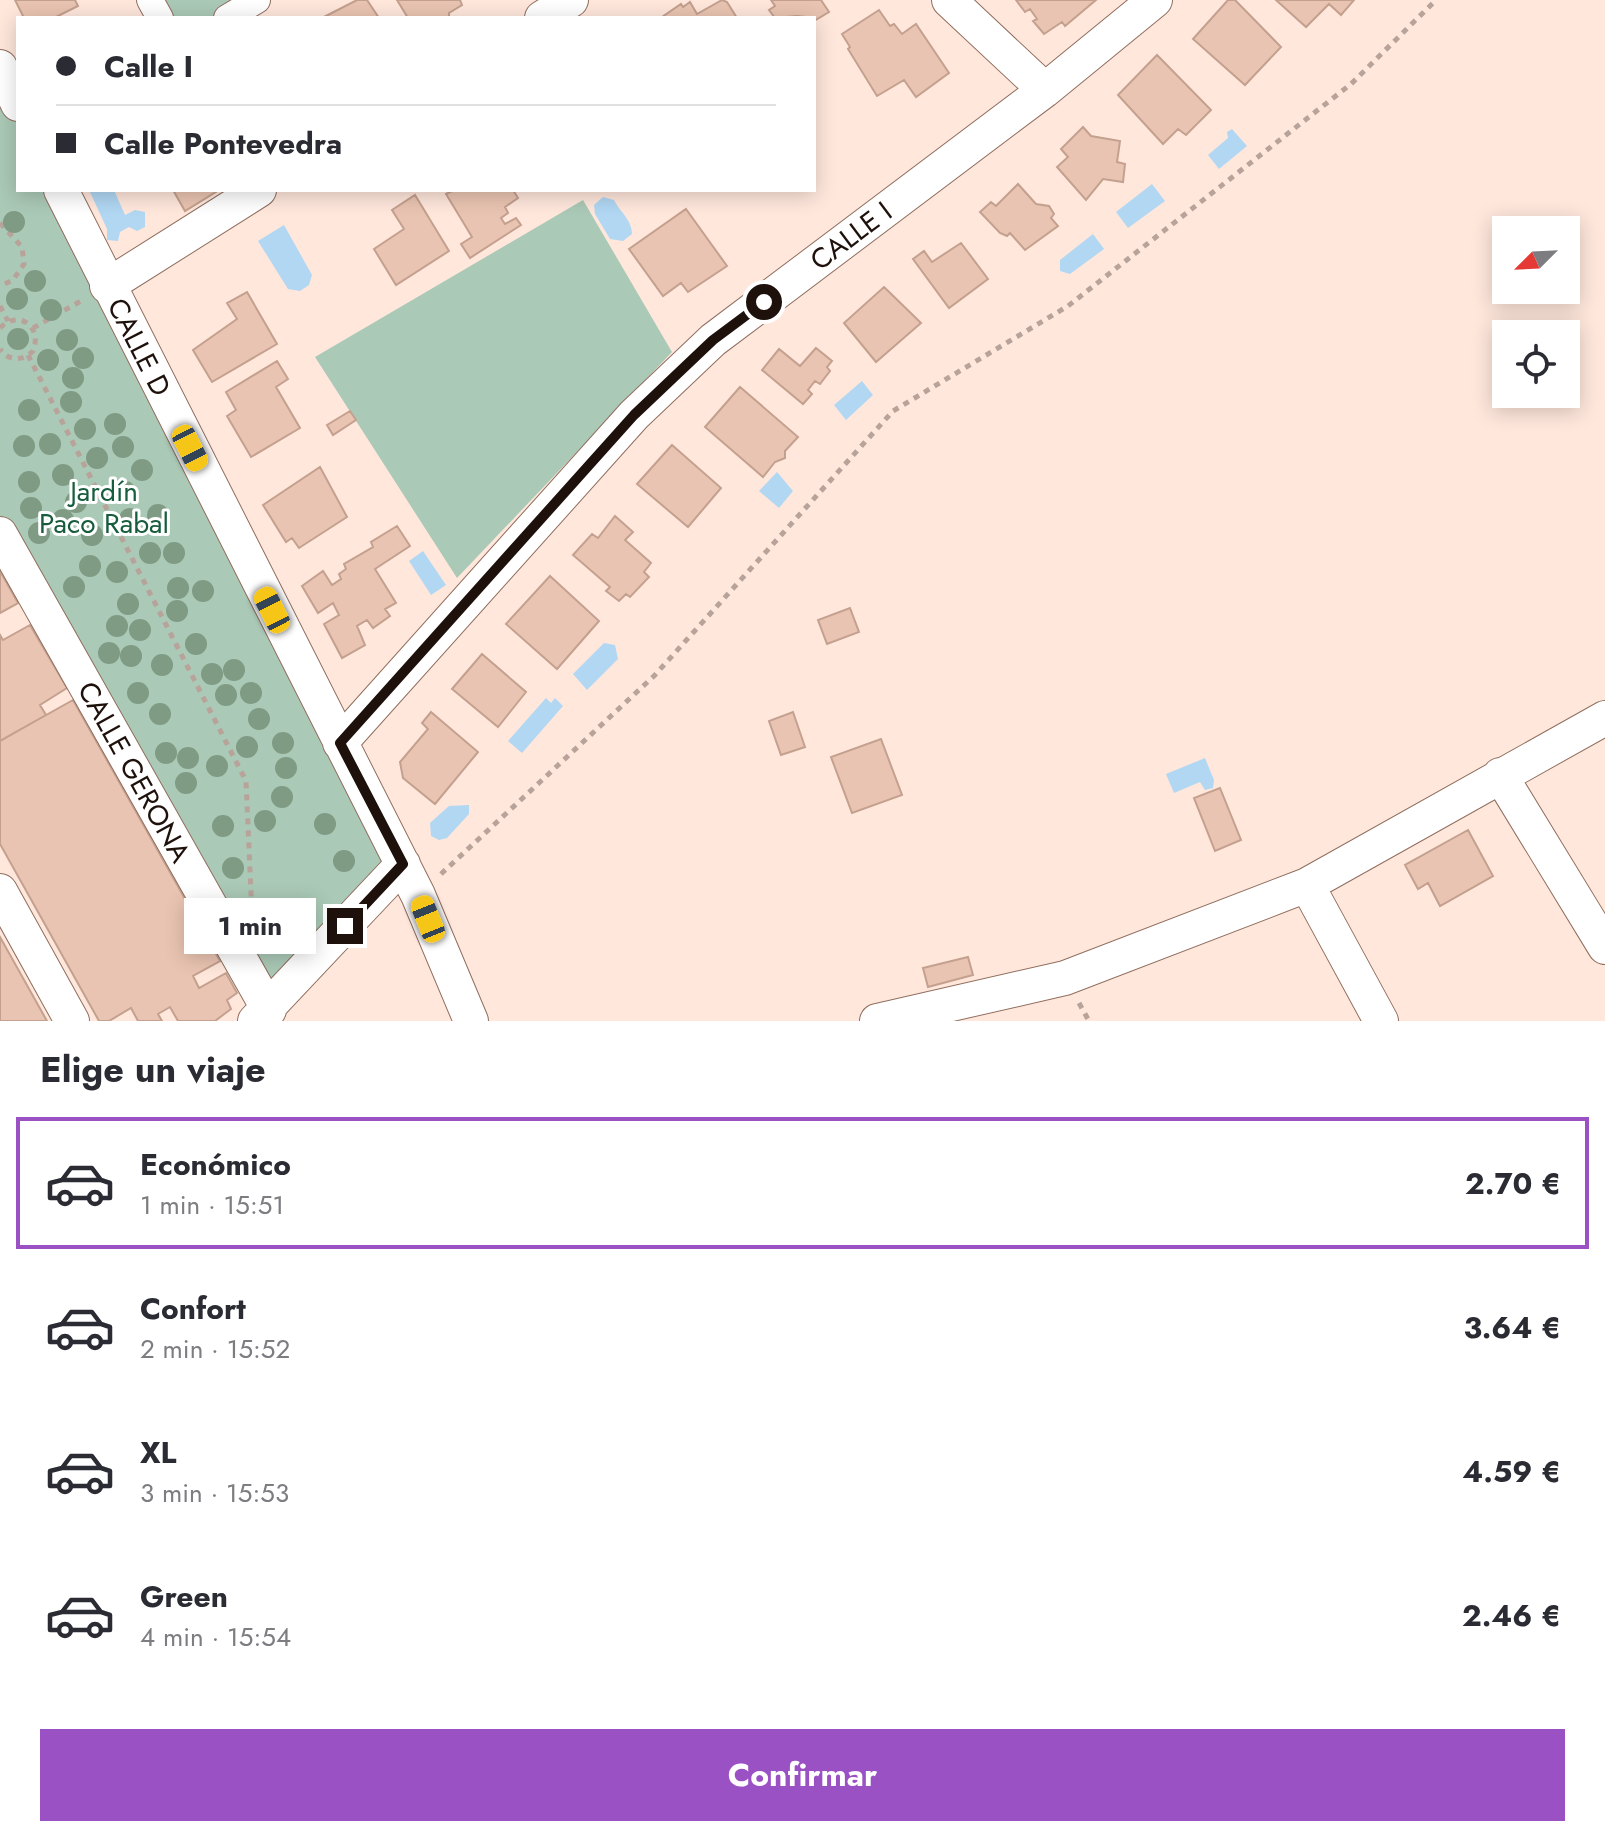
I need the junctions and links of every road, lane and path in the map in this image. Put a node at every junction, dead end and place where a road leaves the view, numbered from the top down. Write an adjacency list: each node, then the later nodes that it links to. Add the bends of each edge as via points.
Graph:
1 (257, 0): 6 (street)
2 (571, 0): 7 (street)
3 (949, 0): 9 (street)
4 (1155, 0): 9 (street, CALLE I)
5 (1436, 0): 32 (path, via 1351,84 1068,306 893,411 654,676)
6 (230, 16)
7 (545, 16)
8 (0, 67): 10 (street)
9 (1045, 90): 27 (street, CALLE I, via 713,340 634,415)
10 (16, 100)
11 (62, 192): 16 (street, CALLE D)
12 (256, 192): 16 (street)
13 (0, 223): 14 (path)
14 (3, 232): 15 (path, via 22,247 24,264 13,280)
15 (0, 286)
16 (107, 286): 20 (path); 27 (street, CALLE D)
17 (0, 306): 18 (path)
18 (8, 321): 19 (path); 20 (path, via 20,319)
19 (0, 328)
20 (33, 328): 23 (path, via 36,344)
21 (0, 349): 22 (path)
22 (6, 355): 23 (path); 24 (path)
23 (28, 355): 33 (path, via 246,781)
24 (0, 363)
25 (0, 534): 35 (street, CALLE GERONA)
26 (1605, 718): 28 (street)
27 (340, 743): 29 (street, CALLE D)
28 (1500, 775): 30 (street); 34 (street)
29 (403, 864): 32 (street, CALLE D); 35 (street)
30 (1307, 885): 38 (street, via 1065,978); 39 (street)
31 (0, 891): 36 (street)
32 (418, 895): 37 (street, CALLE D)
33 (253, 924)
34 (1605, 947)
35 (262, 1015)
36 (72, 1021)
37 (471, 1021)
38 (877, 1021)
39 (1381, 1021)

